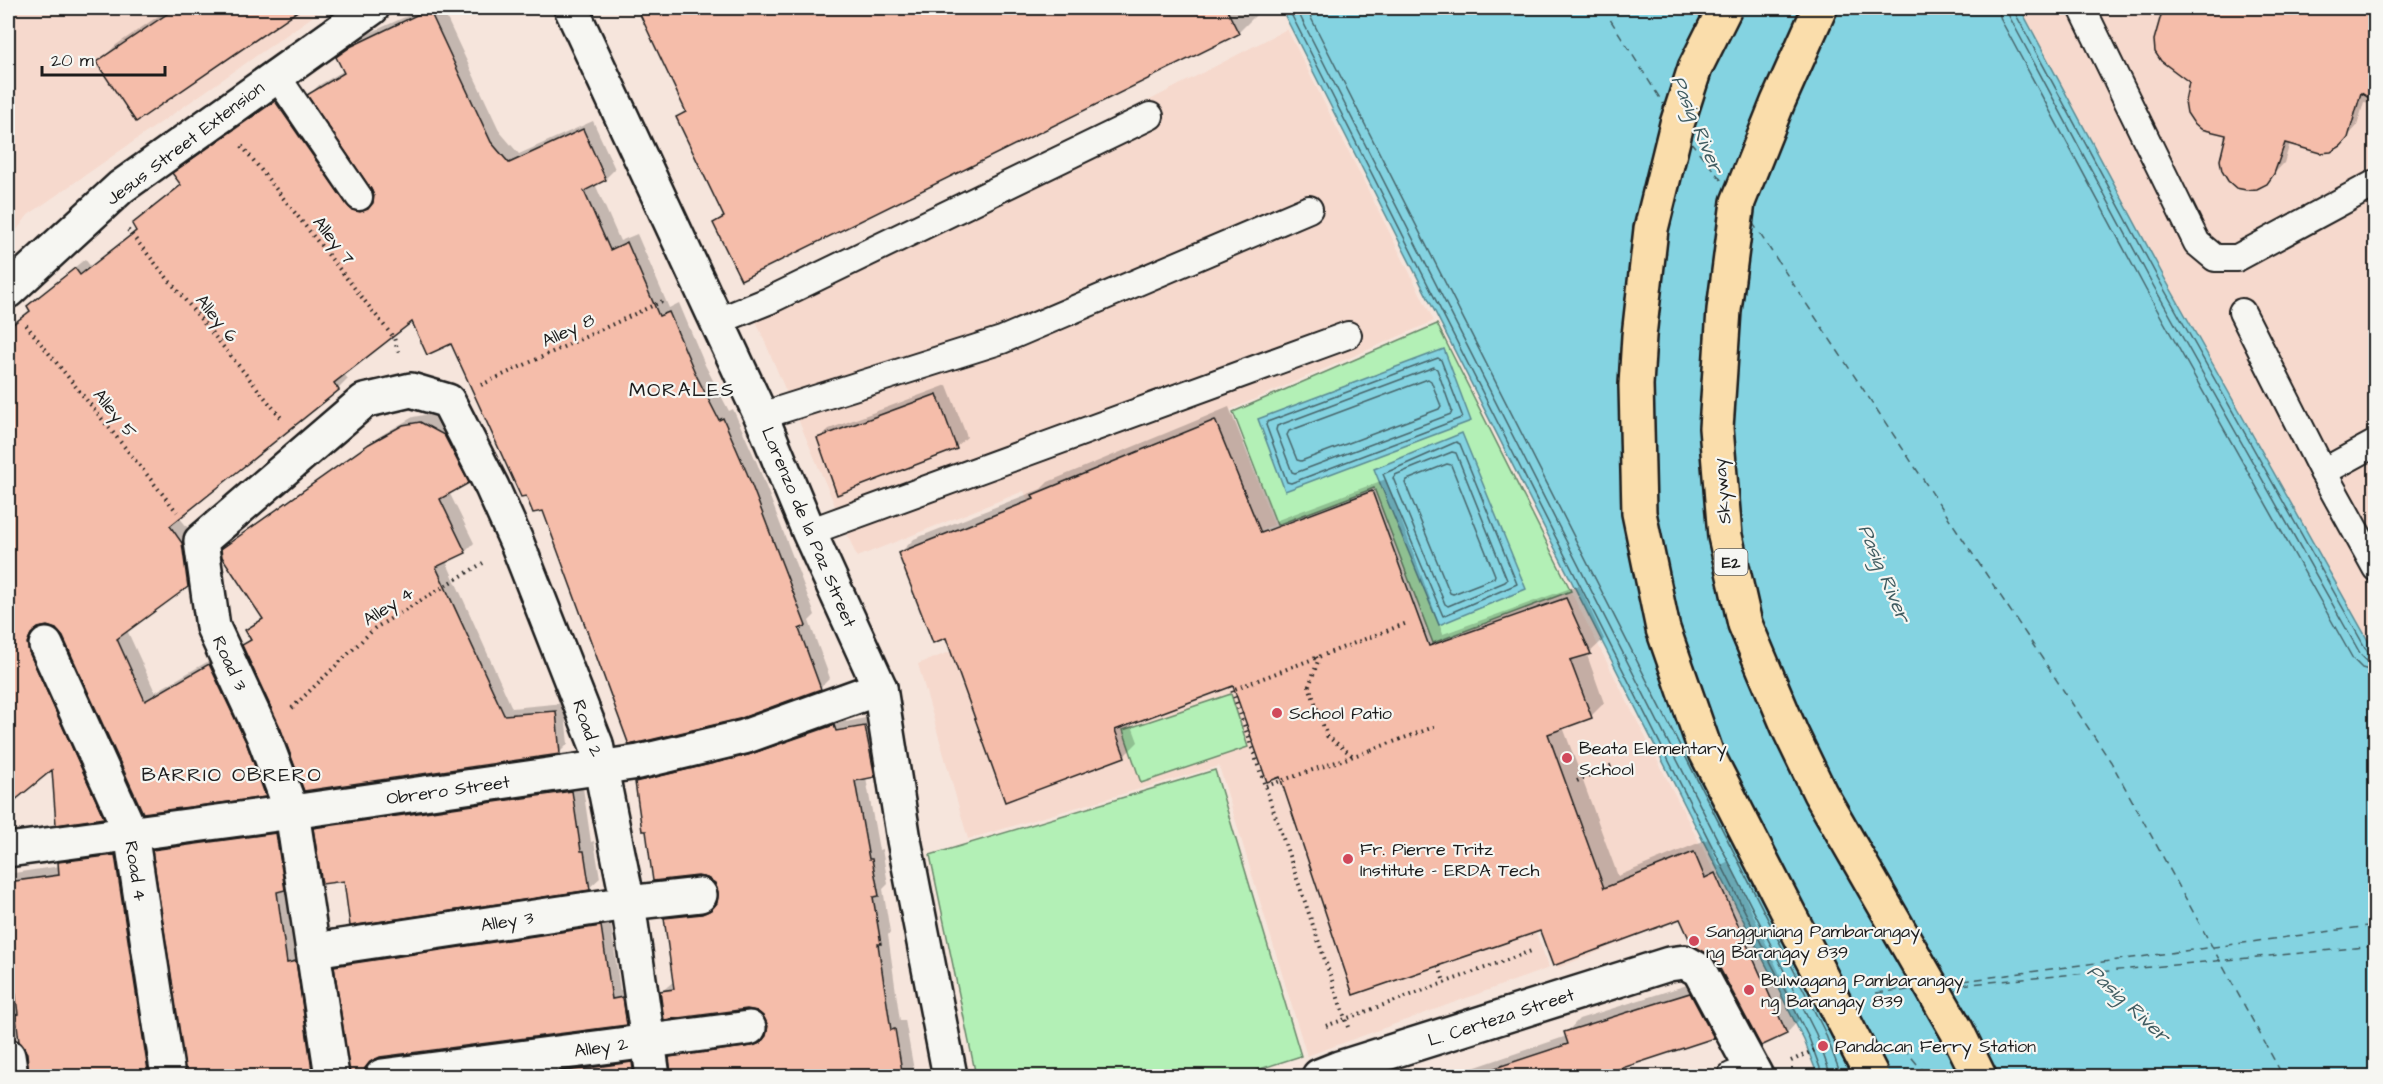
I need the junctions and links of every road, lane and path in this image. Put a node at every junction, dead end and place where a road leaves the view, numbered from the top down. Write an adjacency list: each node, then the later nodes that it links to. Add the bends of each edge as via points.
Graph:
1 (372, 8): 6 (street, Jesus Street Extension)
2 (571, 8): 13 (street, Lorenzo de la Paz Street)
3 (1725, 8): 62 (highway, bridge, via 1695,68 1650,229 1636,385 1639,513 1663,629 1706,752)
4 (1820, 8): 63 (highway, Skyway / E2, via 1738,202 1724,310 1716,429 1725,536 1745,624 1791,733 1820,793 1958,1030)
5 (2082, 8): 9 (lane, via 2197,243 2215,258 2236,258)
6 (276, 75): 8 (street, Jesus Street Extension); 10 (lane)
7 (1150, 116): 17 (lane)
8 (218, 117): 11 (street, Jesus Street Extension); 19 (path, Alley 7, via 394,338)
9 (2376, 183)
10 (359, 197)
11 (105, 201): 14 (street, Jesus Street Extension); 23 (path, Alley 6)
12 (1310, 209): 21 (lane, via 1002,340)
13 (699, 284): 17 (street, Lorenzo de la Paz Street); 20 (path, Alley 8)
14 (8, 291)
15 (2242, 312): 24 (lane)
16 (22, 321): 26 (path, Alley 5)
17 (717, 322): 21 (street, Lorenzo de la Paz Street)
18 (1348, 335): 25 (lane)
19 (411, 390): 20 (street); 23 (street, via 364,401)
20 (448, 401): 27 (street, Road 2)
21 (761, 416): 25 (street, Lorenzo de la Paz Street)
22 (2376, 443): 24 (lane)
23 (308, 451): 26 (street)
24 (2323, 472): 28 (lane)
25 (809, 532): 32 (street, Lorenzo de la Paz Street)
26 (201, 541): 34 (street, Road 3, via 213,627)
27 (517, 543): 34 (path, Alley 4, via 375,628); 37 (street, Road 2)
28 (2376, 568)
29 (1407, 623): 31 (path)
30 (46, 645): 41 (street, Road 4)
31 (1316, 656): 35 (path, via 1318,661 1309,686 1327,736); 39 (path, via 1232,690)
32 (880, 688): 37 (street, Obrero Street, via 744,737); 60 (street, Lorenzo de la Paz Street, via 904,840)
33 (1437, 726): 35 (path)
34 (263, 735): 40 (street, Road 3)
35 (1353, 756): 39 (path)
36 (1615, 764): 38 (path)
37 (602, 768): 40 (street, Obrero Street); 44 (street, Road 2)
38 (1577, 781)
39 (1266, 786): 49 (path)
40 (292, 812): 41 (street, Obrero Street); 46 (street, Road 3)
41 (131, 833): 42 (street, Obrero Street); 56 (street, Road 4)
42 (8, 850)
43 (700, 895): 44 (street, Alley 3)
44 (628, 903): 46 (street, Alley 3); 52 (street, Road 2)
45 (1534, 950): 48 (path)
46 (314, 951): 57 (street, Road 3)
47 (1439, 966): 48 (path)
48 (1444, 983): 49 (path)
49 (1345, 1019): 50 (path)
50 (1326, 1026)
51 (749, 1028): 52 (street, Alley 2)
52 (648, 1040): 58 (street, Alley 2); 59 (street, Road 2)
53 (8, 1056): 55 (street)
54 (1746, 1074): 61 (street, L. Certeza Street, via 1699,970 1684,962)
55 (11, 1077)
56 (168, 1077)
57 (332, 1077)
58 (382, 1077)
59 (653, 1077)
60 (950, 1077)
61 (1319, 1077)
62 (1872, 1077)
63 (1979, 1077)

